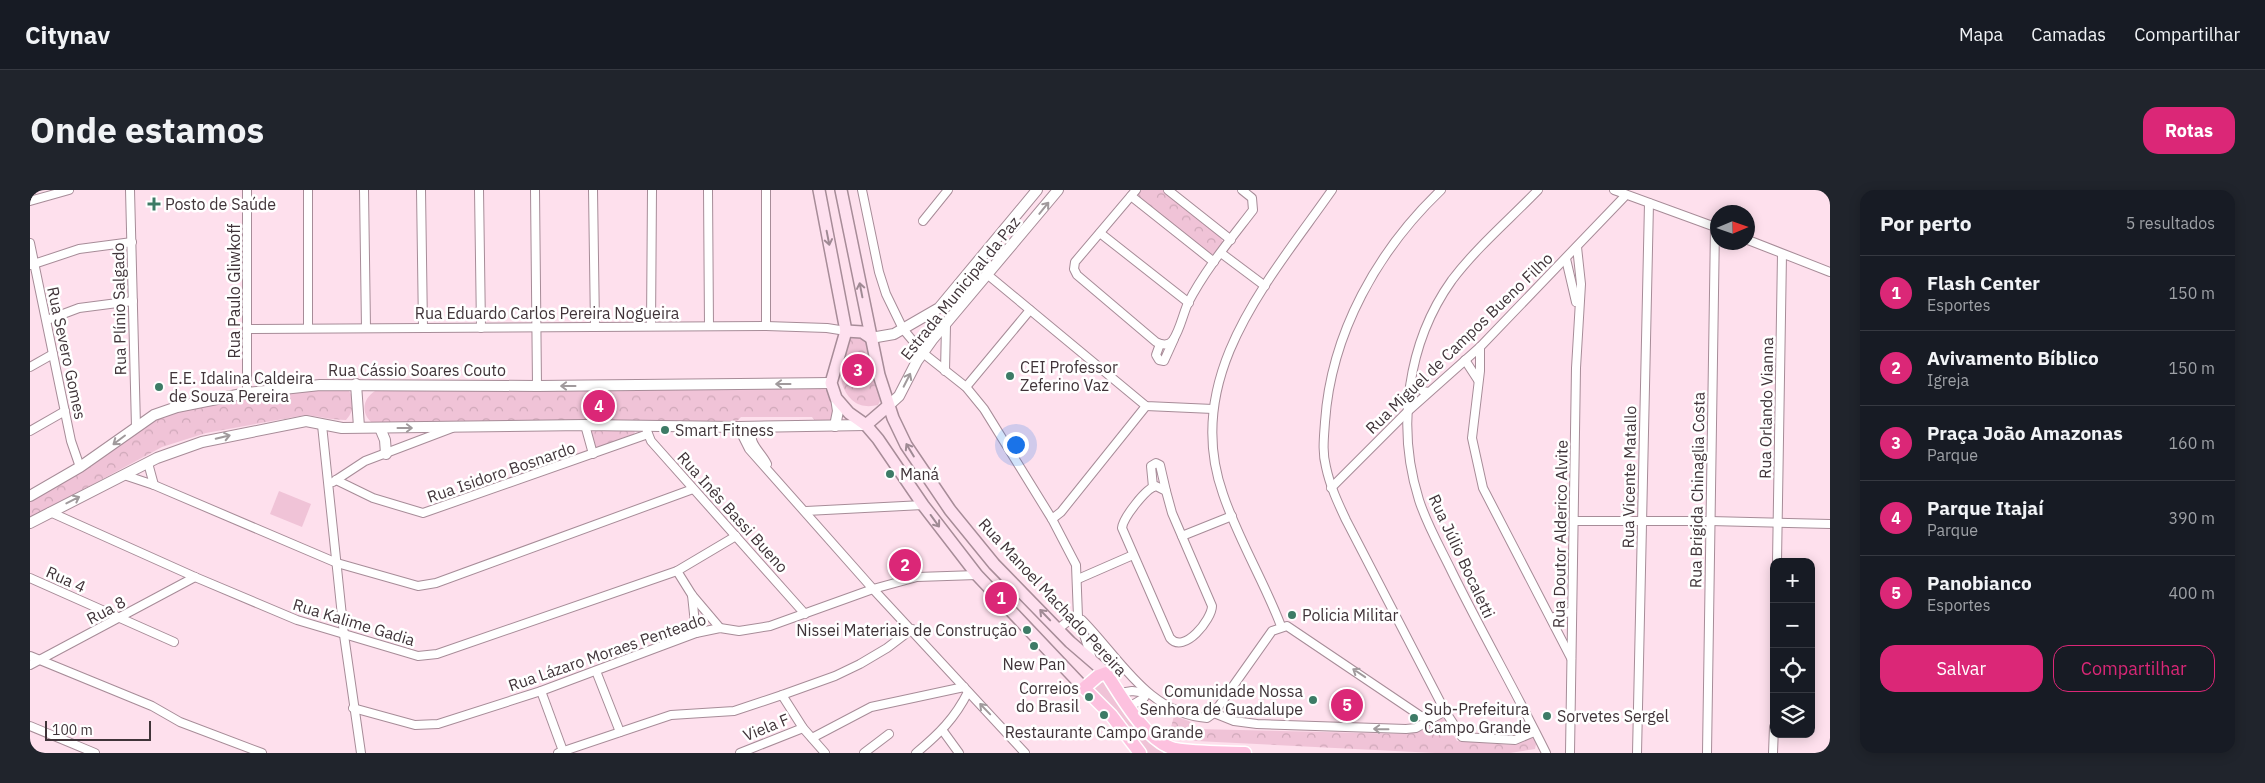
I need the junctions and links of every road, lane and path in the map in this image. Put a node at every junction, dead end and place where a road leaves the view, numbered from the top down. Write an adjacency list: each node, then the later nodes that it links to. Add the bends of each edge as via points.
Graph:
1 (69, 190): 27 (street)
2 (130, 190): 33 (street, Rua Plínio Salgado)
3 (247, 190): 62 (street, Rua Paulo Gliwkoff)
4 (308, 190): 56 (street)
5 (364, 190): 58 (street)
6 (421, 190): 59 (street)
7 (479, 190): 60 (street)
8 (535, 190): 61 (street)
9 (593, 190): 57 (street)
10 (652, 190): 53 (street)
11 (708, 190): 54 (street)
12 (766, 190): 55 (street)
13 (819, 190): 64 (main road, one-way to 64)
14 (841, 190): 65 (main road, Rua Manoel Machado Pereira, one-way to 14)
15 (862, 190): 63 (street, via 879,272)
16 (948, 190): 29 (street)
17 (1037, 190): 43 (street, Estrada Municipal da Paz)
18 (1058, 190): 45 (street, Estrada Municipal da Paz, one-way to 18)
19 (1168, 190): 32 (street)
20 (1242, 190): 32 (street, via 1252,198 1254,208)
21 (1331, 190): 46 (street)
22 (1441, 190): 109 (street, via 1414,215 1388,250 1363,291 1339,346 1326,401 1323,445)
23 (1538, 190): 76 (street, Rua Júlio Bocaletti, via 1488,238 1452,280 1425,328 1415,357)
24 (1614, 190): 26 (street)
25 (1133, 193): 31 (street); 41 (street)
26 (1626, 195): 28 (street); 36 (street, Rua Miguel de Campos Bueno Filho)
27 (30, 201)
28 (1649, 202): 30 (street); 118 (street, Rua Vicente Matallo)
29 (923, 221)
30 (1710, 226)
31 (1100, 233): 48 (street); 67 (street, via 1075,262 1074,272)
32 (1231, 240): 38 (street)
33 (132, 242): 42 (street, via 79,249); 47 (street, Rua Plínio Salgado)
34 (30, 243): 42 (street, Rua Severo Gomes)
35 (1755, 243): 39 (street)
36 (1577, 247): 40 (street, Rua Miguel de Campos Bueno Filho); 50 (street, Rua Doutor Alderico Alvite, via 1581,284)
37 (1716, 250): 119 (street, Rua Brigida Chinaglia Costa)
38 (1221, 253): 41 (street); 46 (street)
39 (1782, 254): 44 (street); 121 (street, Rua Orlando Vianna)
40 (1566, 258): 50 (street, Rua Doutor Alderico Alvite); 68 (street, Rua Miguel de Campos Bueno Filho)
41 (1214, 262): 48 (street)
42 (32, 264): 51 (street, Rua Severo Gomes)
43 (975, 266): 45 (street); 63 (street, Estrada Municipal da Paz, via 939,308)
44 (1830, 272)
45 (988, 275): 49 (street); 52 (street, Estrada Municipal da Paz)
46 (1265, 286): 85 (street, via 1232,341)
47 (132, 301): 51 (street, via 78,308); 91 (street, Rua Plínio Salgado)
48 (1189, 303): 66 (street)
49 (1030, 310): 79 (street); 84 (street)
50 (1578, 316): 120 (street, Rua Doutor Alderico Alvite)
51 (47, 320): 70 (street, Rua Severo Gomes)
52 (946, 325): 69 (street, Estrada Municipal da Paz); 73 (street)
53 (651, 326): 54 (street, Rua Eduardo Carlos Pereira Nogueira); 57 (street, Rua Eduardo Carlos Pereira Nogueira)
54 (709, 326): 55 (street, Rua Eduardo Carlos Pereira Nogueira)
55 (766, 326): 64 (street, Rua Eduardo Carlos Pereira Nogueira)
56 (308, 327): 58 (street, Rua Eduardo Carlos Pereira Nogueira); 62 (street, Rua Eduardo Carlos Pereira Nogueira)
57 (595, 327): 61 (street, Rua Eduardo Carlos Pereira Nogueira)
58 (366, 328): 59 (street, Rua Eduardo Carlos Pereira Nogueira)
59 (423, 328): 60 (street, Rua Eduardo Carlos Pereira Nogueira)
60 (480, 328): 61 (street, Rua Eduardo Carlos Pereira Nogueira)
61 (536, 328): 78 (street)
62 (248, 329): 81 (street, Rua Paulo Gliwkoff)
63 (903, 329): 65 (street, Estrada Municipal da Paz, via 890,336); 69 (street)
64 (846, 331): 65 (main road, via 862,332); 75 (main road)
65 (871, 338): 83 (main road, Rua Manoel Machado Pereira)
66 (1174, 339): 67 (street); 67 (street, via 1164,361 1158,360 1156,355)
67 (1160, 344)
68 (1480, 347): 71 (street, Rua Miguel de Campos Bueno Filho); 74 (street)
69 (923, 353): 73 (street); 83 (street, Estrada Municipal da Paz, one-way to 69, via 899,396)
70 (54, 354): 72 (street); 86 (street, Rua Severo Gomes)
71 (1465, 360): 74 (street); 80 (street, Rua Miguel de Campos Bueno Filho)
72 (30, 367)
73 (945, 371): 79 (street)
74 (1478, 380): 142 (street, via 1472,438 1483,488)
75 (831, 383): 78 (street, Rua Cássio Soares Couto, one-way to 78); 82 (main road)
76 (1411, 383): 80 (street); 87 (street, Rua Júlio Bocaletti)
77 (356, 384): 78 (street, Rua Cássio Soares Couto); 81 (street, Rua Cássio Soares Couto, via 320,384); 93 (street)
78 (537, 386)
79 (966, 387): 117 (street, via 994,423)
80 (1428, 392): 87 (street, Rua Miguel de Campos Bueno Filho)
81 (248, 393): 91 (street, Rua Cássio Soares Couto, via 177,407)
82 (836, 398): 88 (main road, via 849,413); 92 (street, via 838,411)
83 (888, 406): 88 (main road); 146 (main road, Rua Manoel Machado Pereira, one-way to 83, via 994,564 950,510 906,445)
84 (1146, 406): 85 (street); 117 (street)
85 (1213, 409): 116 (street, via 1217,471)
86 (65, 411): 99 (street); 103 (street, Rua Severo Gomes)
87 (1407, 412): 109 (street, Rua Miguel de Campos Bueno Filho); 172 (street, Rua Júlio Bocaletti, via 1410,463 1419,501)
88 (866, 424): 92 (street); 113 (main road)
89 (322, 425): 93 (street); 102 (street, one-way to 89, via 202,442 248,431 306,421); 106 (street)
90 (585, 425): 97 (street); 98 (street); 101 (street)
91 (136, 426): 103 (street, Rua Cássio Soares Couto, one-way to 103)
92 (834, 426): 95 (street)
93 (358, 427): 96 (street)
94 (738, 427): 95 (street); 98 (street); 104 (street, via 745,444)
95 (754, 427): 104 (street, via 752,444 762,455)
96 (380, 428): 97 (street, one-way to 97); 100 (street)
97 (452, 428): 100 (street)
98 (646, 430): 101 (street, Rua Isidoro Bosnardo); 110 (street, Rua Inês Bassi Bueno, via 651,441)
99 (30, 431)
100 (386, 454): 106 (street, via 365,461)
101 (593, 454): 106 (street, Rua Isidoro Bosnardo, via 423,513)
102 (148, 463): 105 (street); 107 (street)
103 (80, 467): 112 (street, Rua Cássio Soares Couto)
104 (768, 470): 115 (street)
105 (124, 475): 107 (street); 114 (street, one-way to 105)
106 (332, 482): 128 (street)
107 (154, 485): 128 (street)
108 (1153, 486): 111 (street); 111 (street, via 1151,466 1156,463 1160,465); 126 (street, via 1123,523)
109 (1332, 488): 165 (street)
110 (693, 489): 124 (street, Rua Inês Bassi Bueno); 128 (street, via 427,585 418,586)
111 (1166, 491): 125 (street)
112 (30, 496)
113 (917, 502): 115 (street); 129 (main road, one-way to 129)
114 (50, 512): 122 (street); 133 (street, Rua Kalime Gadia)
115 (806, 512): 136 (street)
116 (1232, 516): 125 (street); 143 (street)
117 (1052, 519): 135 (street, via 1076,565)
118 (1641, 520): 119 (street); 120 (street); 197 (street, Rua Vicente Matallo)
119 (1710, 521): 121 (street); 198 (street, Rua Brigida Chinaglia Costa)
120 (1574, 522): 138 (street, Rua Doutor Alderico Alvite)
121 (1778, 522): 123 (street); 127 (street, Rua Orlando Vianna)
122 (30, 523)
123 (1830, 524)
124 (736, 536): 130 (street, Rua Kalime Gadia); 139 (street, Rua Inês Bassi Bueno)
125 (1182, 536): 126 (street, via 1212,609 1186,642 1177,643 1170,638)
126 (1133, 555): 135 (street)
127 (1777, 558)
128 (337, 563): 148 (street)
129 (969, 565): 131 (main road); 132 (street)
130 (677, 571): 137 (street); 148 (street, Rua Kalime Gadia, via 437,654 418,656)
131 (977, 575): 132 (street, Rua Lázaro Moraes Penteado); 157 (main road)
132 (956, 576): 136 (street, Rua Lázaro Moraes Penteado, via 917,577)
133 (195, 577): 140 (street, Rua 8); 148 (street, Rua Kalime Gadia, via 297,620)
134 (30, 578): 140 (street, Rua 4)
135 (1078, 578): 141 (street)
136 (873, 589): 139 (street, Rua Lázaro Moraes Penteado); 145 (street)
137 (692, 595): 144 (street); 147 (street)
138 (1572, 610): 142 (street); 152 (street, Rua Doutor Alderico Alvite)
139 (805, 614): 144 (street, Rua Lázaro Moraes Penteado, via 748,631)
140 (121, 618): 149 (street, Rua 4); 151 (street, Rua 8)
141 (1078, 618): 146 (street, via 1072,618); 153 (street); 160 (street, Rua Manoel Machado Pereira)
142 (1551, 618): 152 (street)
143 (1281, 626): 166 (street, via 1272,631); 167 (street, one-way to 143, via 1294,629)
144 (720, 628): 147 (street, Rua Lázaro Moraes Penteado)
145 (912, 629): 158 (street); 162 (street, via 860,664)
146 (1058, 629): 153 (main road, Rua Manoel Machado Pereira)
147 (696, 634): 155 (street, Rua Lázaro Moraes Penteado)
148 (344, 635): 164 (street)
149 (174, 642)
150 (30, 656): 151 (street)
151 (40, 660): 154 (street, Rua 8); 182 (street, via 152,706 180,722)
152 (1572, 660): 196 (street, Rua Doutor Alderico Alvite)
153 (1092, 661): 156 (main road, Rua Manoel Machado Pereira)
154 (30, 665)
155 (596, 670): 159 (street, Rua Lázaro Moraes Penteado); 171 (street)
156 (1106, 673): 157 (main road); 161 (main road, Rua Manoel Machado Pereira)
157 (1084, 688): 176 (main road)
158 (966, 689): 170 (street, via 953,718); 174 (street, via 871,708); 191 (street, one-way to 158)
159 (541, 691): 164 (street, Rua Lázaro Moraes Penteado, via 424,726); 180 (street)
160 (1147, 693): 161 (street, Rua Manoel Machado Pereira, via 1132,691); 163 (street); 166 (street, Rua Manoel Machado Pereira, via 1188,715 1207,718)
161 (1120, 694): 163 (main road, Rua Manoel Machado Pereira)
162 (782, 695): 169 (street); 171 (street, via 734,711 671,715)
163 (1129, 706): 179 (main road, Rua Manoel Machado Pereira, via 1151,734)
164 (353, 708): 177 (street)
165 (1445, 711): 167 (street, Rua Manoel Machado Pereira); 172 (street, via 1462,737 1515,740)
166 (1214, 713): 167 (street, Rua Manoel Machado Pereira, one-way to 166, via 1406,730 1308,728 1234,721)
167 (1428, 721)
168 (30, 726): 181 (street)
169 (802, 728): 174 (street); 186 (street, Viela F)
170 (942, 731): 189 (street); 190 (street)
171 (620, 732): 178 (street)
172 (1534, 732): 195 (street, Rua Júlio Bocaletti)
173 (889, 734): 188 (street)
174 (812, 738): 187 (street)
175 (1774, 738): 199 (street)
176 (1131, 739): 192 (street); 193 (main road)
177 (359, 742): 183 (street); 184 (street)
178 (584, 744): 180 (street); 185 (street)
179 (1176, 751): 194 (main road, Rua Manoel Machado Pereira)
180 (561, 752)
181 (95, 753)
182 (262, 753)
183 (355, 753)
184 (361, 753)
185 (587, 753)
186 (740, 753)
187 (824, 753)
188 (864, 753)
189 (916, 753)
190 (960, 753)
191 (1025, 753)
192 (1133, 753)
193 (1140, 753)
194 (1245, 753)
195 (1546, 753)
196 (1570, 753)
197 (1637, 753)
198 (1707, 753)
199 (1773, 753)

